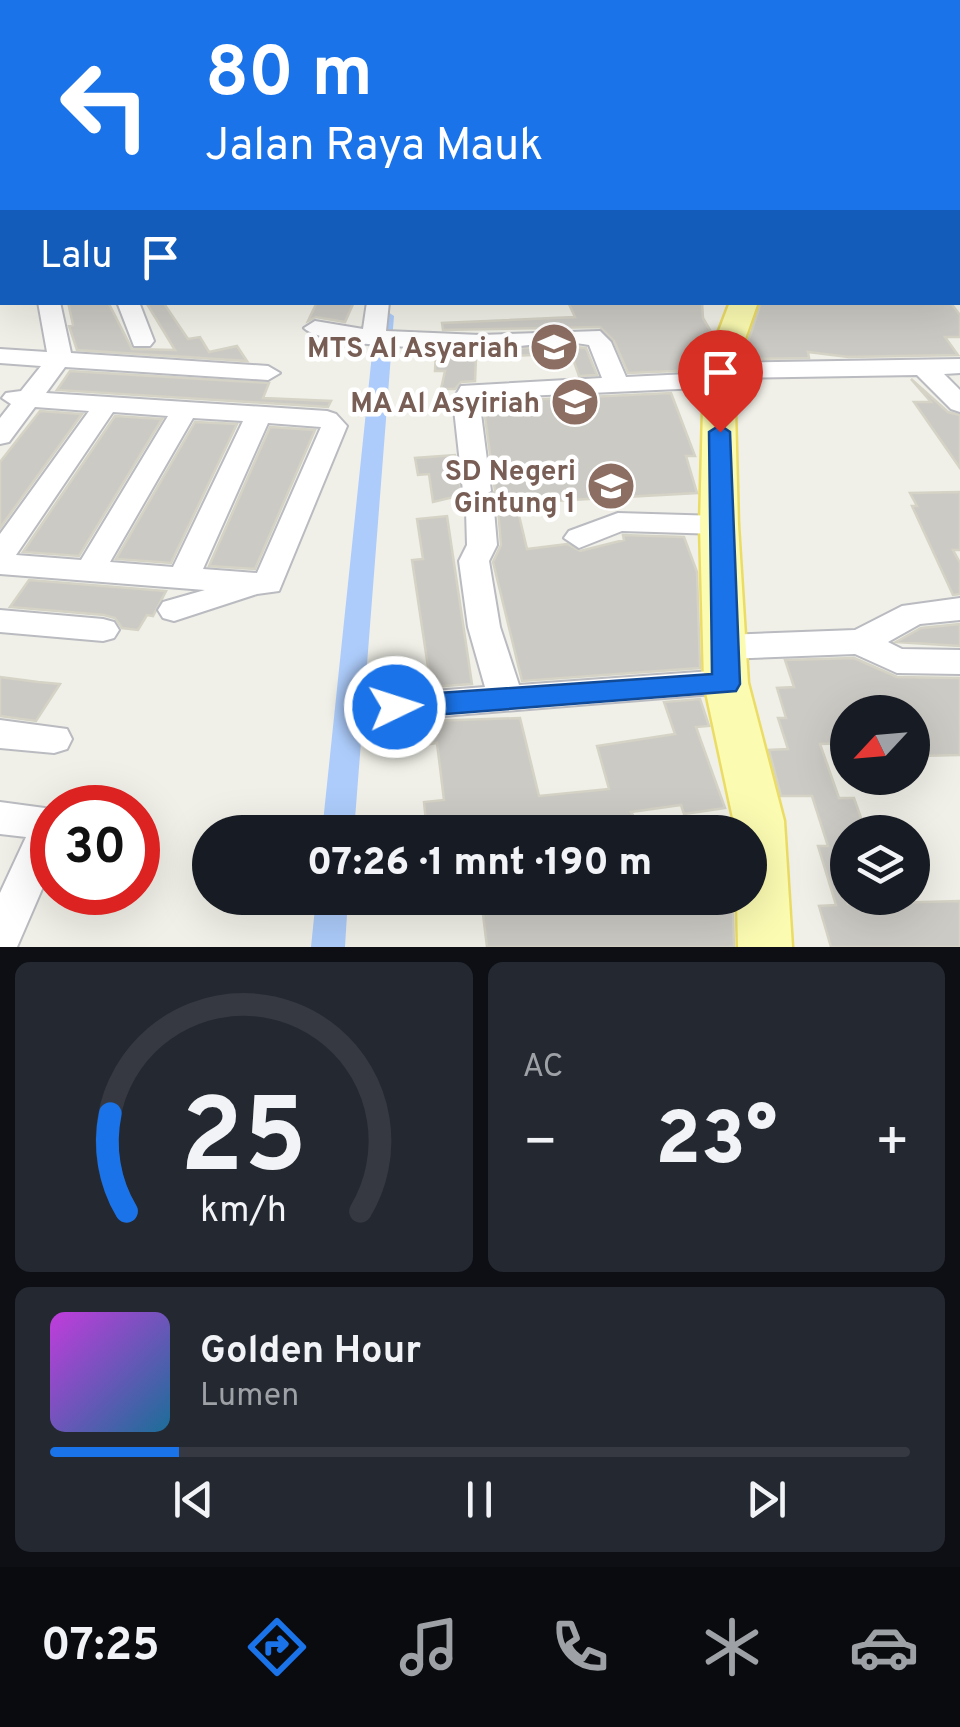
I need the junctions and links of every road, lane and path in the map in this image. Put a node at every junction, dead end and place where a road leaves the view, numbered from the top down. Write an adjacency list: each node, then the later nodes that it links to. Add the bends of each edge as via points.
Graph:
1 (587, 0): 2 (street)
2 (596, 0)
3 (37, 305): 12 (street)
4 (49, 305): 12 (street)
5 (129, 305): 10 (street)
6 (378, 305): 9 (street)
7 (743, 305): 19 (main road)
8 (315, 328): 9 (street)
9 (378, 338): 20 (street, via 595,336)
10 (142, 341)
11 (0, 356): 12 (street)
12 (52, 357): 13 (street); 23 (street)
13 (154, 366): 16 (street); 17 (street, via 206,352)
14 (960, 366): 15 (street)
15 (924, 368): 19 (street); 22 (street)
16 (186, 369): 17 (street); 24 (street)
17 (224, 371): 18 (street)
18 (268, 372)
19 (720, 375): 20 (street); 27 (main road)
20 (616, 383): 39 (street, via 470,391 466,400 482,545 474,561)
21 (106, 404): 23 (street); 24 (street); 29 (street)
22 (960, 404)
23 (15, 405): 26 (street)
24 (173, 409): 25 (street); 31 (street)
25 (259, 414): 32 (street); 32 (street, via 327,419 334,426 268,584)
26 (0, 436)
27 (719, 525): 28 (street, via 618,522); 38 (main road)
28 (579, 538)
29 (0, 556)
30 (0, 564): 31 (street)
31 (90, 570): 32 (street)
32 (178, 599)
33 (960, 608): 36 (street, via 912,614)
34 (0, 622): 35 (street)
35 (104, 630)
36 (860, 642): 37 (street, via 897,660); 38 (street)
37 (960, 662)
38 (725, 665): 39 (street); 45 (main road, via 760,821)
39 (506, 699): 40 (street)
40 (395, 707)
41 (0, 734): 42 (street)
42 (54, 739)
43 (0, 818): 44 (street, via 50,828)
44 (0, 938)
45 (764, 947)

